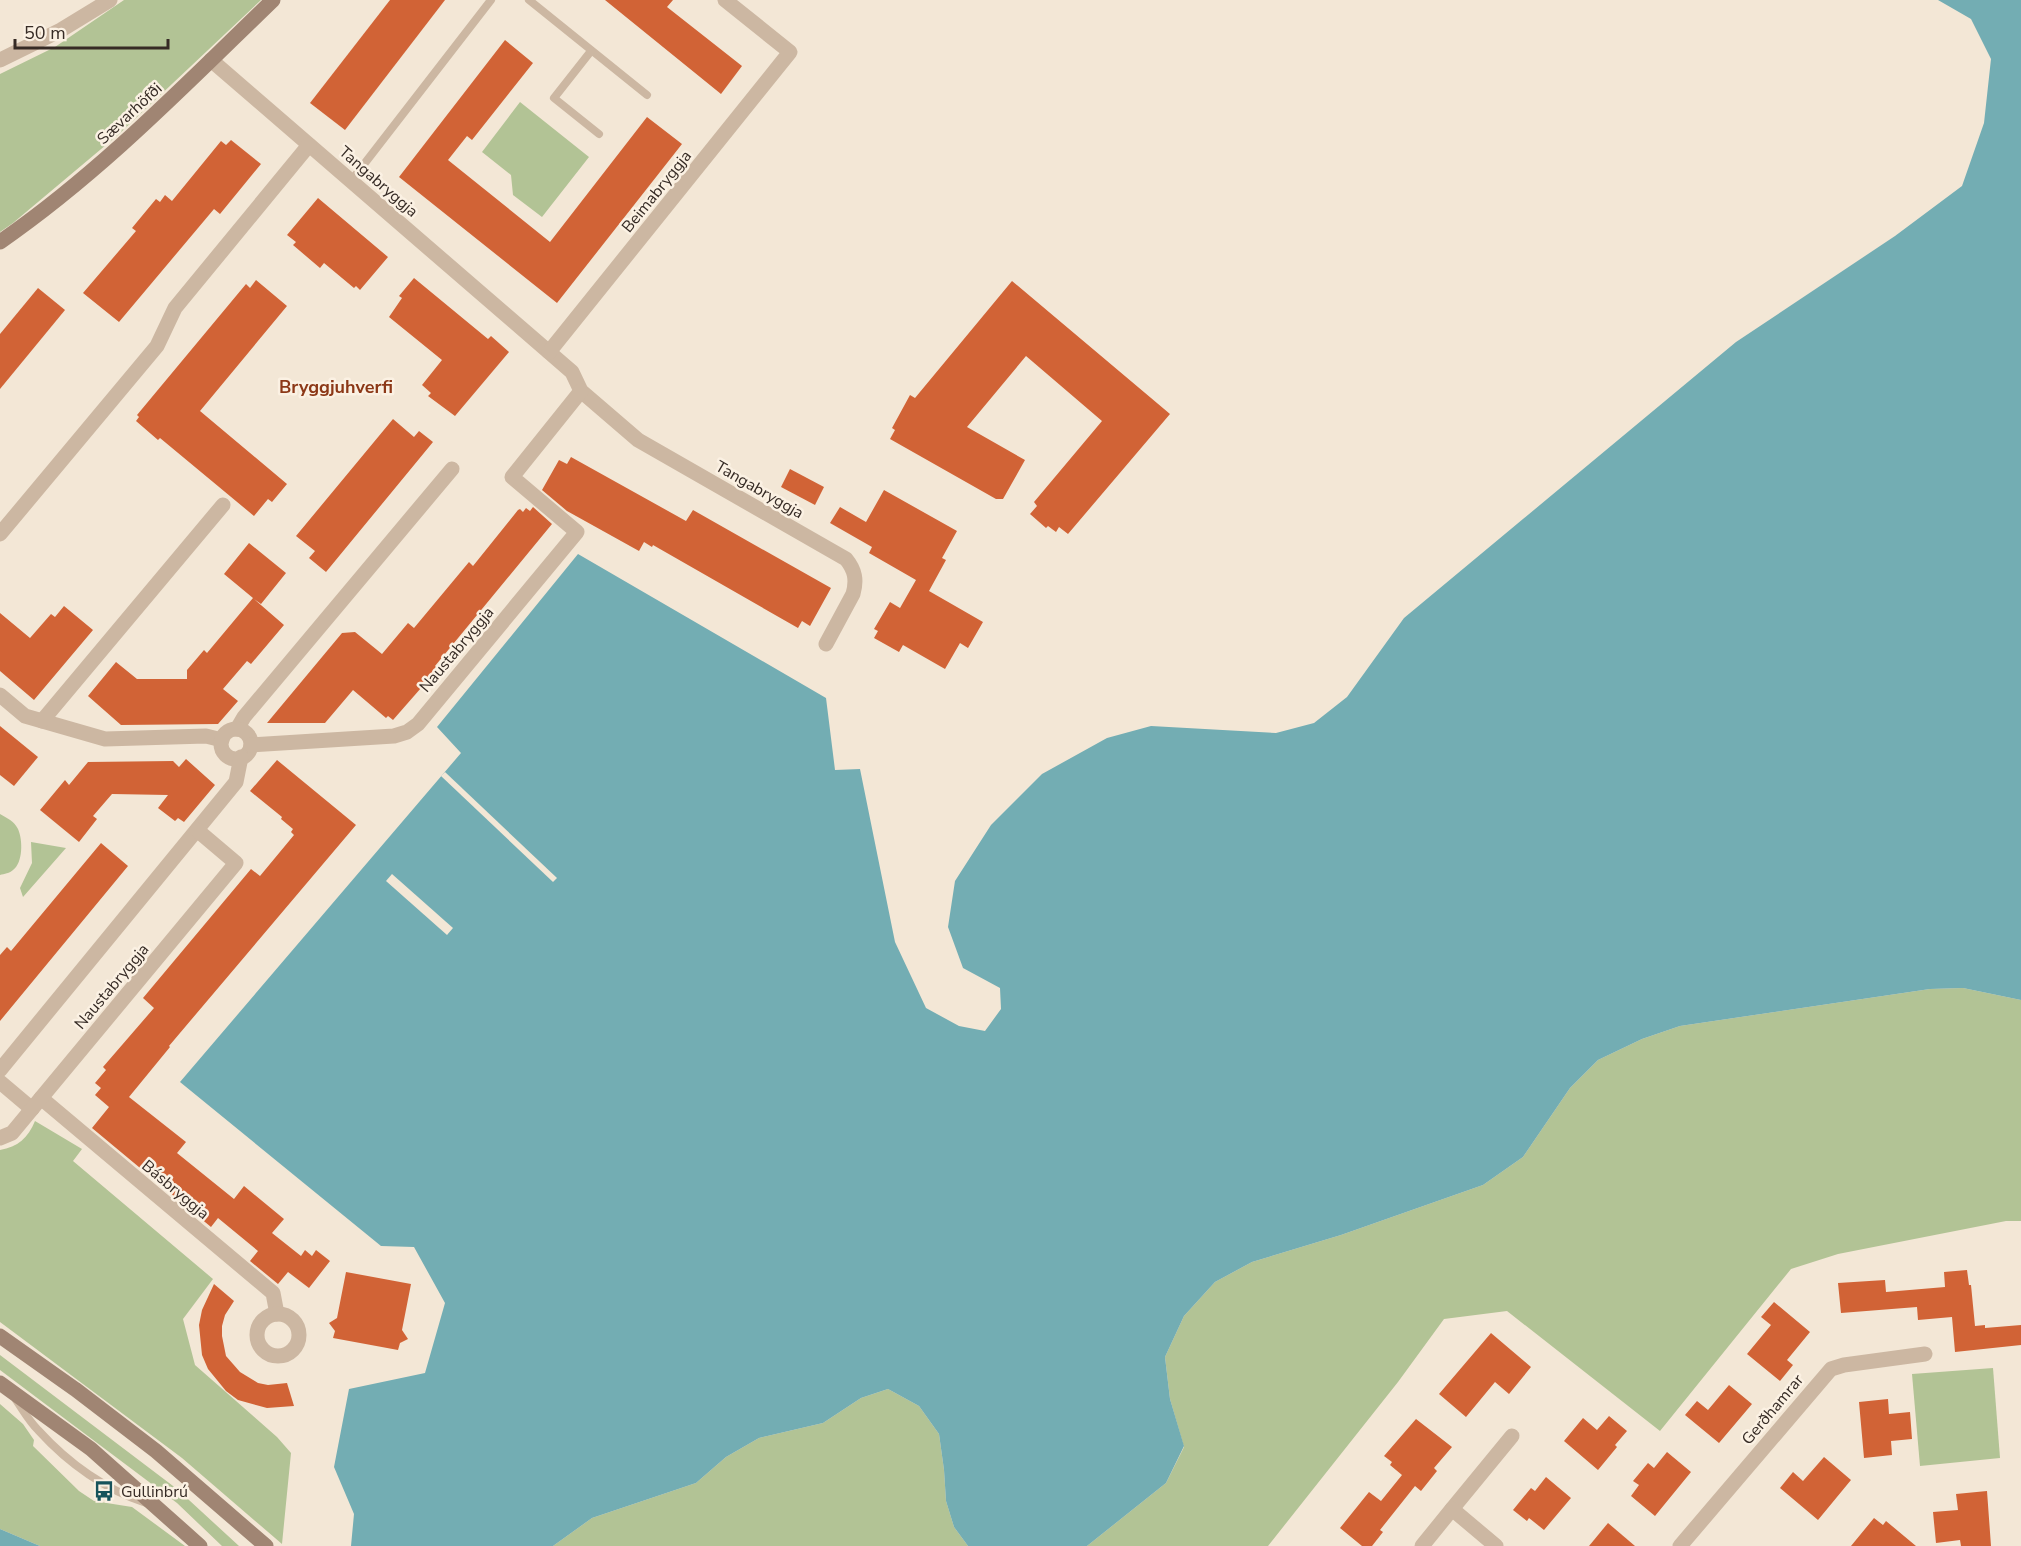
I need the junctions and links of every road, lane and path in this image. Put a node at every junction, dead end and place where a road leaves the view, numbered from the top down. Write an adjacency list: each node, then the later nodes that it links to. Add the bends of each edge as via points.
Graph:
1 (110, 0): 7 (street)
2 (273, 0): 8 (main road, Sævarhöfði)
3 (491, 0): 12 (lane)
4 (529, 0): 6 (lane)
5 (725, 0): 14 (street, Beimabryggja, via 790,52)
6 (591, 51): 9 (lane); 10 (lane, via 554,98)
7 (0, 60)
8 (211, 60): 11 (street, Tangabryggja); 13 (main road, Sævarhöfði, via 118,150)
9 (647, 95)
10 (599, 134)
11 (309, 145): 12 (street, Tangabryggja); 18 (street, via 175,308 157,346)
12 (351, 181): 14 (street, Tangabryggja)
13 (0, 242)
14 (549, 352): 15 (street, Tangabryggja, via 572,372)
15 (581, 391): 19 (street, Tangabryggja, via 638,440 846,559 855,575 853,594); 24 (street, Naustabryggja, via 512,477 577,532 418,724 394,736)
16 (452, 469): 22 (street)
17 (223, 505): 21 (street)
18 (0, 534)
19 (826, 644)
20 (0, 695): 21 (street, via 25,716)
21 (42, 721): 23 (street, via 105,739 206,736)
22 (237, 729): 23 (street, via 226,733); 24 (street, via 249,736)
23 (222, 741): 25 (street, via 225,753 232,758)
24 (251, 745): 25 (street, Naustabryggja)
25 (241, 757): 26 (street, Naustabryggja, via 236,782)
26 (197, 830): 27 (street, Naustabryggja); 29 (street, Naustabryggja, via 236,863)
27 (0, 1070)
28 (0, 1082): 29 (street, Básbryggja)
29 (37, 1103): 30 (street, Naustabryggja, via 12,1133); 31 (street, Básbryggja, via 273,1293)
30 (0, 1138)
31 (277, 1314)
32 (0, 1336): 39 (main road, via 156,1451)
33 (1925, 1354): 42 (street, Gerðhamrar, via 1831,1369)
34 (4, 1386): 36 (main road, via 91,1449); 36 (lane, via 36,1429 98,1482)
35 (1512, 1436): 37 (street)
36 (155, 1506): 38 (main road)
37 (1452, 1509): 40 (street); 41 (street)
38 (200, 1546)
39 (266, 1546)
40 (1422, 1546)
41 (1496, 1546)
42 (1680, 1546)

